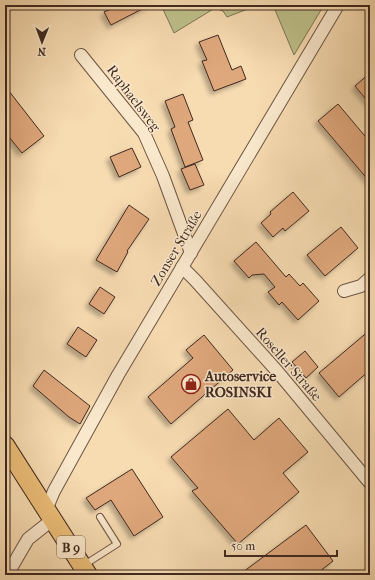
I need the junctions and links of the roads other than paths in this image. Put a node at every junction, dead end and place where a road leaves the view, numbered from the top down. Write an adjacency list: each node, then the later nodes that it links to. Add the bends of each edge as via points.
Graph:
1 (338, 5): 3 (street, Zonser Straße)
2 (81, 54): 3 (street, Raphaelsweg, via 144,133 163,176)
3 (191, 253): 4 (street, Zonser Straße)
4 (182, 267): 8 (street, Roseller Straße, via 277,371); 9 (street, Zonser Straße, via 54,491)
5 (370, 278): 6 (street, via 361,286)
6 (344, 291)
7 (5, 445): 9 (main road, B 9)
8 (370, 482)
9 (49, 515): 11 (main road, B 9); 12 (street, via 28,539)
10 (100, 517): 11 (lane, via 118,544)
11 (85, 570)
12 (7, 575)

